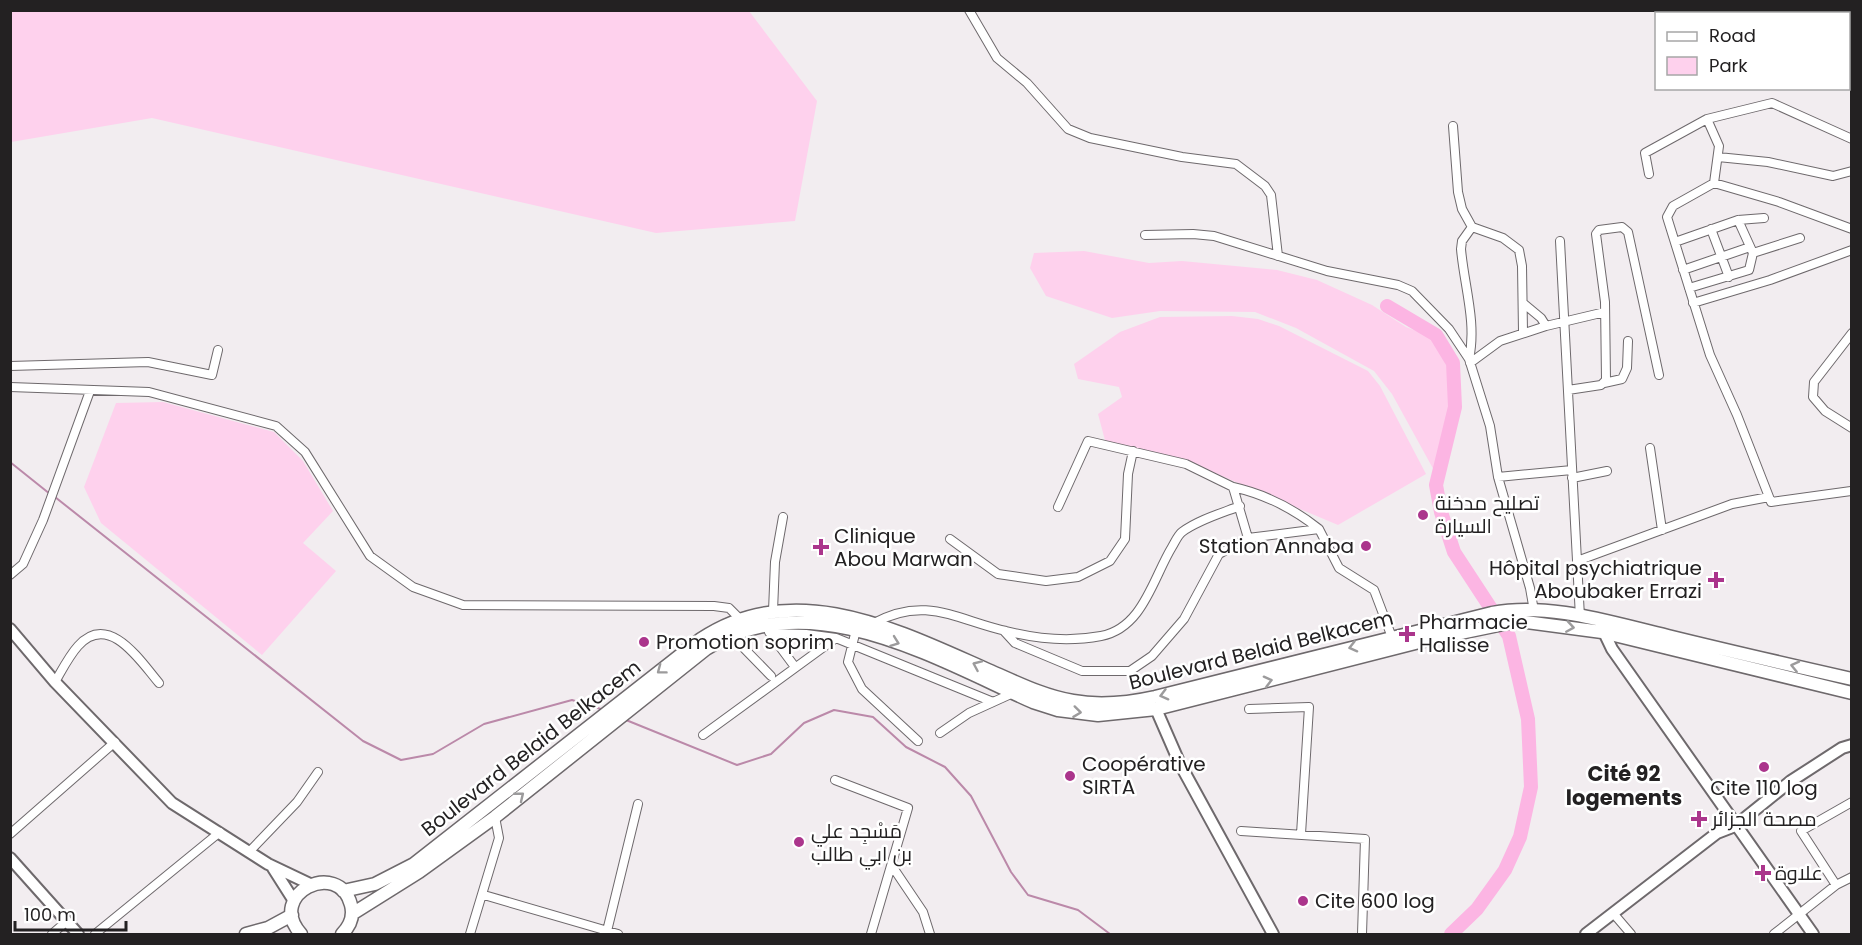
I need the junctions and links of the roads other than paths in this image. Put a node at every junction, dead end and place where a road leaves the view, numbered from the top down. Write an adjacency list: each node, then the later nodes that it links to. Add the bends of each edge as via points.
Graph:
1 (969, 10): 20 (street, via 997,58 1027,83 1068,129 1090,138 1182,158 1236,164 1265,186 1271,195)
2 (1707, 119): 4 (street, via 1772,103); 5 (street, via 1719,146); 7 (street, via 1645,153)
3 (1453, 126): 11 (street, via 1458,192)
4 (1851, 139)
5 (1718, 157): 6 (street, via 1768,162 1833,176); 8 (street)
6 (1851, 171)
7 (1649, 174)
8 (1714, 183): 12 (street); 17 (street, via 1669,210 1667,217)
9 (1764, 218): 10 (street)
10 (1738, 220): 13 (street); 18 (street)
11 (1472, 227): 25 (street, via 1511,242 1519,250); 34 (street, via 1461,249 1471,320)
12 (1851, 229)
13 (1711, 230): 17 (street); 21 (street)
14 (1145, 235): 20 (street, via 1214,236)
15 (1800, 238): 18 (street)
16 (1560, 241): 28 (street)
17 (1675, 242): 22 (street)
18 (1751, 250): 21 (street); 23 (street, via 1749,270)
19 (1851, 250): 26 (street)
20 (1278, 256): 34 (street, via 1412,291 1449,329)
21 (1721, 257): 22 (street); 23 (street)
22 (1683, 270): 24 (street)
23 (1728, 277): 24 (street)
24 (1689, 288): 26 (street)
25 (1522, 303): 29 (street); 30 (street)
26 (1693, 303): 49 (street, via 1710,356)
27 (1605, 312): 28 (street); 36 (street, via 1596,234 1599,230 1622,227 1628,232); 37 (street)
28 (1566, 323): 29 (street); 39 (street)
29 (1546, 326): 30 (street)
30 (1523, 332): 34 (street, via 1500,341)
31 (1851, 333): 41 (street, via 1814,382 1813,396 1825,411)
32 (1628, 341): 37 (street, via 1625,374 1622,379)
33 (218, 350): 35 (street, via 212,375 148,362)
34 (1470, 361): 46 (street, via 1490,426)
35 (10, 366)
36 (1659, 375)
37 (1604, 383): 39 (street)
38 (10, 387): 40 (street)
39 (1568, 390): 45 (street)
40 (90, 391): 58 (street, via 43,520 23,564); 63 (street, via 149,392 276,426 305,452 370,556 413,587 443,598 480,607 714,606 729,608)
41 (1851, 428)
42 (1650, 447): 54 (street)
43 (1132, 451): 47 (street, via 1186,464); 51 (street, via 1088,441); 56 (street, via 1125,539 1110,561 1078,577 1046,581 998,574)
44 (1607, 471): 45 (street)
45 (1572, 474): 46 (street); 57 (street)
46 (1497, 477): 60 (street)
47 (1233, 487): 50 (street); 53 (street, via 1292,510)
48 (1851, 491): 49 (street, via 1771,502)
49 (1769, 496): 54 (street, via 1732,504)
50 (1240, 506): 55 (street); 70 (street, via 1181,532 1147,601 1116,632 1075,639 1043,639)
51 (1058, 507)
52 (783, 517): 59 (street, via 775,562)
53 (1319, 529): 55 (street); 72 (street, via 1339,568 1374,590)
54 (1662, 530): 57 (street)
55 (1248, 538): 70 (street, via 1219,554 1184,619 1152,656 1130,671 1082,671 1015,643)
56 (950, 539)
57 (1577, 561): 62 (street)
58 (10, 575)
59 (774, 611): 63 (main road, Boulevard Belaid Belkacem); 64 (main road, Boulevard Belaid Belkacem, via 810,611)
60 (1534, 611): 61 (main road, Boulevard Belaid Belkacem); 62 (main road, Boulevard Belaid Belkacem)
61 (1497, 616): 65 (main road, Boulevard Belaid Belkacem, one-way to 65, via 1512,622); 72 (main road, Boulevard Belaid Belkacem)
62 (1580, 617): 65 (main road, Boulevard Belaid Belkacem)
63 (742, 623): 67 (main road, Boulevard Belaid Belkacem); 68 (main road, Boulevard Belaid Belkacem)
64 (874, 623): 70 (street, via 890,614 928,610 956,614); 72 (main road, Boulevard Belaid Belkacem, one-way to 64, via 1126,703 1101,703 1075,701 1030,688)
65 (1601, 627): 76 (main road, Boulevard Belaid Belkacem, one-way to 65); 80 (main road, Boulevard Belaid Belkacem); 95 (street)
66 (10, 629): 77 (street)
67 (728, 629): 75 (street); 84 (main road, Boulevard Belaid Belkacem, via 700,639)
68 (768, 629): 69 (main road, Boulevard Belaid Belkacem, via 811,623); 71 (street); 74 (street)
69 (856, 630): 73 (street); 79 (main road, Boulevard Belaid Belkacem, one-way to 79, via 900,644)
70 (1004, 631)
71 (836, 638): 73 (street); 74 (street)
72 (1394, 643): 82 (main road, Boulevard Belaid Belkacem, one-way to 72)
73 (850, 645): 81 (street); 87 (street, via 848,662 862,689)
74 (795, 667): 86 (street)
75 (771, 676)
76 (1851, 679)
77 (55, 682): 78 (street, via 79,645 104,635 123,641); 88 (street)
78 (159, 683)
79 (1013, 693): 81 (street); 82 (main road, Boulevard Belaid Belkacem, one-way to 82, via 1076,712 1128,714)
80 (1851, 693)
81 (993, 702): 85 (street)
82 (1156, 709): 126 (street, via 1180,764)
83 (1249, 709): 99 (street, via 1309,707)
84 (602, 723): 94 (main road, Boulevard Belaid Belkacem, one-way to 84); 107 (main road, Boulevard Belaid Belkacem, via 414,864 375,884)
85 (940, 732)
86 (703, 735)
87 (918, 741)
88 (115, 742): 97 (street, via 172,802); 98 (street)
89 (1851, 745): 95 (street, via 1791,781)
90 (318, 772): 100 (street, via 297,802)
91 (835, 780): 103 (street, via 908,808)
92 (1851, 802): 106 (street, via 1802,831)
93 (638, 804): 115 (street)
94 (495, 817): 108 (street, via 500,838); 111 (main road, Boulevard Belaid Belkacem, via 419,873)
95 (1735, 826): 110 (street, via 1717,833); 112 (street)
96 (1241, 831): 99 (street)
97 (220, 832): 100 (street); 119 (street)
98 (10, 834)
99 (1301, 834): 127 (street, via 1365,839)
100 (250, 851): 102 (street)
101 (10, 858): 114 (street)
102 (268, 864): 105 (street); 109 (street)
103 (892, 866): 124 (street); 125 (street, via 923,912)
104 (1851, 877): 106 (street)
105 (310, 884): 107 (main road, via 328,883); 109 (main road)
106 (1836, 885): 112 (street)
107 (343, 891): 111 (main road)
108 (484, 895): 115 (street); 122 (street)
109 (294, 901): 113 (main road)
110 (1614, 913): 128 (street); 129 (street)
111 (352, 914): 116 (main road)
112 (1798, 914): 130 (street); 131 (street)
113 (292, 915): 120 (main road); 121 (main road)
114 (67, 921): 117 (street); 118 (street)
115 (607, 931): 123 (street)
116 (345, 933)
117 (52, 934)
118 (78, 934)
119 (95, 934)
120 (246, 934)
121 (301, 934)
122 (470, 934)
123 (618, 934)
124 (871, 934)
125 (930, 934)
126 (1273, 934)
127 (1362, 934)
128 (1586, 934)
129 (1631, 934)
130 (1774, 934)
131 (1813, 934)

